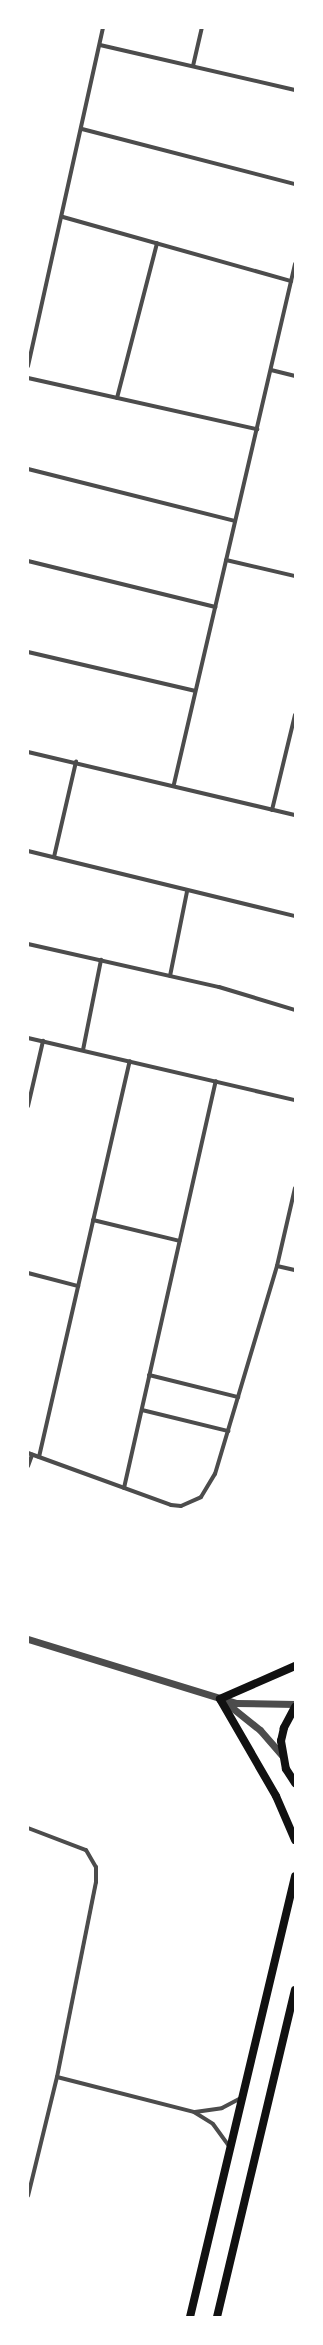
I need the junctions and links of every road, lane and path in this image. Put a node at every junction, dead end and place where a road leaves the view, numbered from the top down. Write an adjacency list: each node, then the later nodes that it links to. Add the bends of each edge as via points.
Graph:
1 (103, 28): 3 (street)
2 (202, 28): 4 (street)
3 (100, 45): 4 (street); 6 (street)
4 (193, 66): 5 (street)
5 (295, 90)
6 (82, 129): 7 (street); 8 (street)
7 (295, 184)
8 (63, 216): 9 (street); 12 (street)
9 (157, 243): 11 (street); 16 (street)
10 (295, 264): 11 (street)
11 (291, 281): 13 (street)
12 (28, 366)
13 (271, 370): 14 (street); 17 (street)
14 (295, 376)
15 (28, 378): 16 (street)
16 (117, 398): 17 (street)
17 (257, 430): 19 (street)
18 (28, 469): 19 (street)
19 (235, 521): 21 (street)
20 (28, 560): 23 (street)
21 (226, 560): 22 (street); 23 (street)
22 (295, 576)
23 (215, 607): 25 (street)
24 (28, 652): 25 (street)
25 (195, 692): 29 (street)
26 (295, 716): 30 (street)
27 (28, 752): 28 (street)
28 (76, 762): 29 (street); 33 (street)
29 (174, 784): 30 (street)
30 (272, 810): 31 (street)
31 (295, 815)
32 (28, 851): 33 (street)
33 (54, 856): 34 (street)
34 (187, 892): 35 (street); 38 (street)
35 (295, 916)
36 (28, 944): 37 (street)
37 (101, 960): 38 (street); 42 (street)
38 (170, 976): 39 (street)
39 (295, 1010)
40 (28, 1038): 41 (street)
41 (43, 1041): 42 (street); 46 (street)
42 (83, 1050): 43 (street)
43 (130, 1061): 44 (street); 48 (street)
44 (216, 1081): 45 (street); 49 (street)
45 (295, 1100)
46 (28, 1106)
47 (295, 1188): 50 (street)
48 (93, 1220): 49 (street); 53 (street)
49 (180, 1241): 54 (street)
50 (277, 1266): 51 (street); 55 (street)
51 (295, 1270)
52 (28, 1273): 53 (street)
53 (78, 1286): 59 (street)
54 (149, 1375): 55 (street); 56 (street)
55 (238, 1397): 57 (street)
56 (142, 1410): 57 (street); 61 (street)
57 (228, 1431): 61 (street, via 212,1482 192,1503 171,1505)
58 (30, 1454): 59 (street); 60 (street)
59 (39, 1457): 61 (street)
60 (28, 1466)
61 (124, 1488)
62 (28, 1639): 64 (street)
63 (295, 1666): 64 (main road)
64 (220, 1699): 65 (street, via 251,1705); 67 (street, via 260,1730); 70 (main road, via 276,1796)
65 (295, 1704)
66 (295, 1707): 67 (main road, via 284,1728)
67 (282, 1756): 68 (main road)
68 (295, 1782)
69 (28, 1828): 73 (street, via 77,1844 93,1858 96,1867 96,1882)
70 (295, 1840)
71 (295, 1876): 74 (main road)
72 (295, 1990): 81 (main road)
73 (57, 2077): 75 (street); 78 (street)
74 (246, 2094): 75 (street, via 222,2108); 76 (main road)
75 (194, 2112): 76 (street, via 213,2124)
76 (232, 2151): 80 (main road)
77 (28, 2167): 78 (street)
78 (34, 2168): 79 (street)
79 (28, 2196)
80 (190, 2317)
81 (217, 2317)

